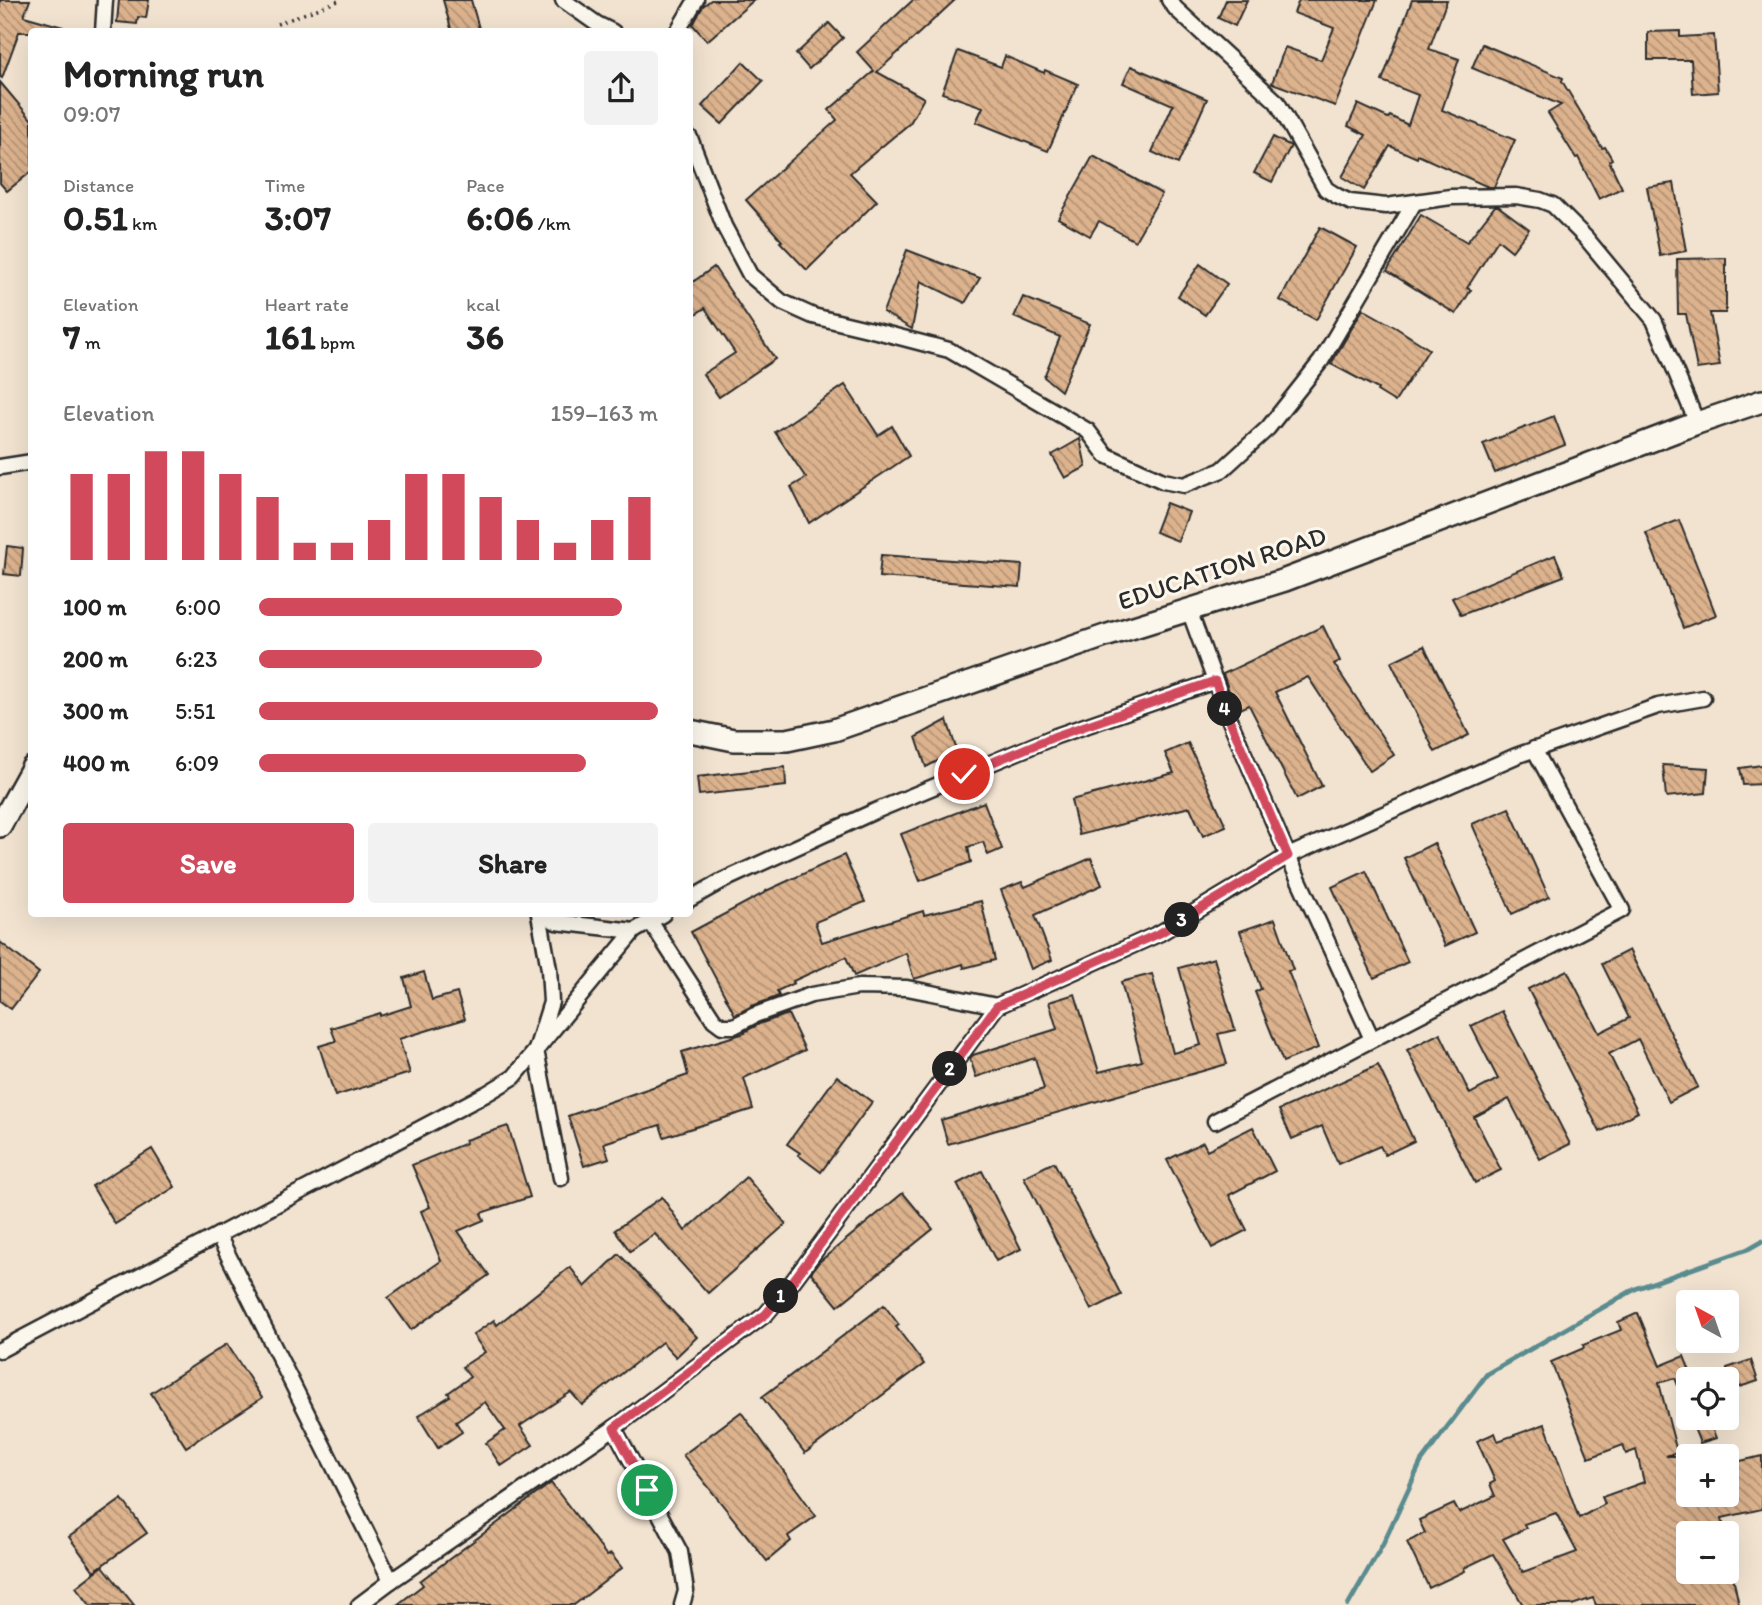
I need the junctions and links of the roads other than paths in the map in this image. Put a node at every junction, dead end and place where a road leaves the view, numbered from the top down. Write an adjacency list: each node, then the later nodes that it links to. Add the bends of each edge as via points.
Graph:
1 (105, 0): 5 (street)
2 (562, 0): 6 (street)
3 (696, 0): 7 (street)
4 (1169, 0): 9 (street, via 1276,102 1326,189 1350,202 1386,206)
5 (103, 28)
6 (605, 28)
7 (679, 28)
8 (693, 146): 9 (street, via 724,226 750,275 782,302 813,316 949,350 1087,431 1106,455 1163,481 1184,485 1222,470 1268,428 1321,361)
9 (1414, 202): 11 (street, via 1517,196 1553,205 1654,320)
10 (1762, 401): 11 (street, EDUCATION ROAD)
11 (1697, 423): 14 (street, EDUCATION ROAD, via 1285,580)
12 (28, 463): 13 (street)
13 (0, 467)
14 (1189, 610): 15 (street); 17 (street, EDUCATION ROAD, via 835,730 787,740 734,740)
15 (1215, 681): 21 (street); 22 (street, via 1056,736 873,812)
16 (1703, 698): 18 (street, via 1658,706)
17 (693, 731)
18 (1534, 750): 21 (street); 28 (street, via 1622,910)
19 (28, 775): 20 (street)
20 (0, 826)
21 (1288, 856): 27 (street, via 1160,933); 28 (street)
22 (693, 897)
23 (541, 917): 29 (street, via 551,1002)
24 (547, 917): 26 (street)
25 (657, 917): 26 (street); 27 (street, via 714,1020 722,1026 734,1026 811,995 859,987 907,988)
26 (634, 931): 29 (street)
27 (997, 1006): 34 (street, via 766,1314)
28 (1372, 1039): 30 (street)
29 (536, 1050): 31 (street); 32 (street, via 514,1076 486,1094)
30 (1215, 1121)
31 (561, 1178)
32 (218, 1235): 33 (street); 35 (street)
33 (0, 1350)
34 (614, 1428): 35 (street); 37 (street, via 680,1552 686,1591)
35 (391, 1581): 36 (street)
36 (359, 1605)
37 (682, 1605)

